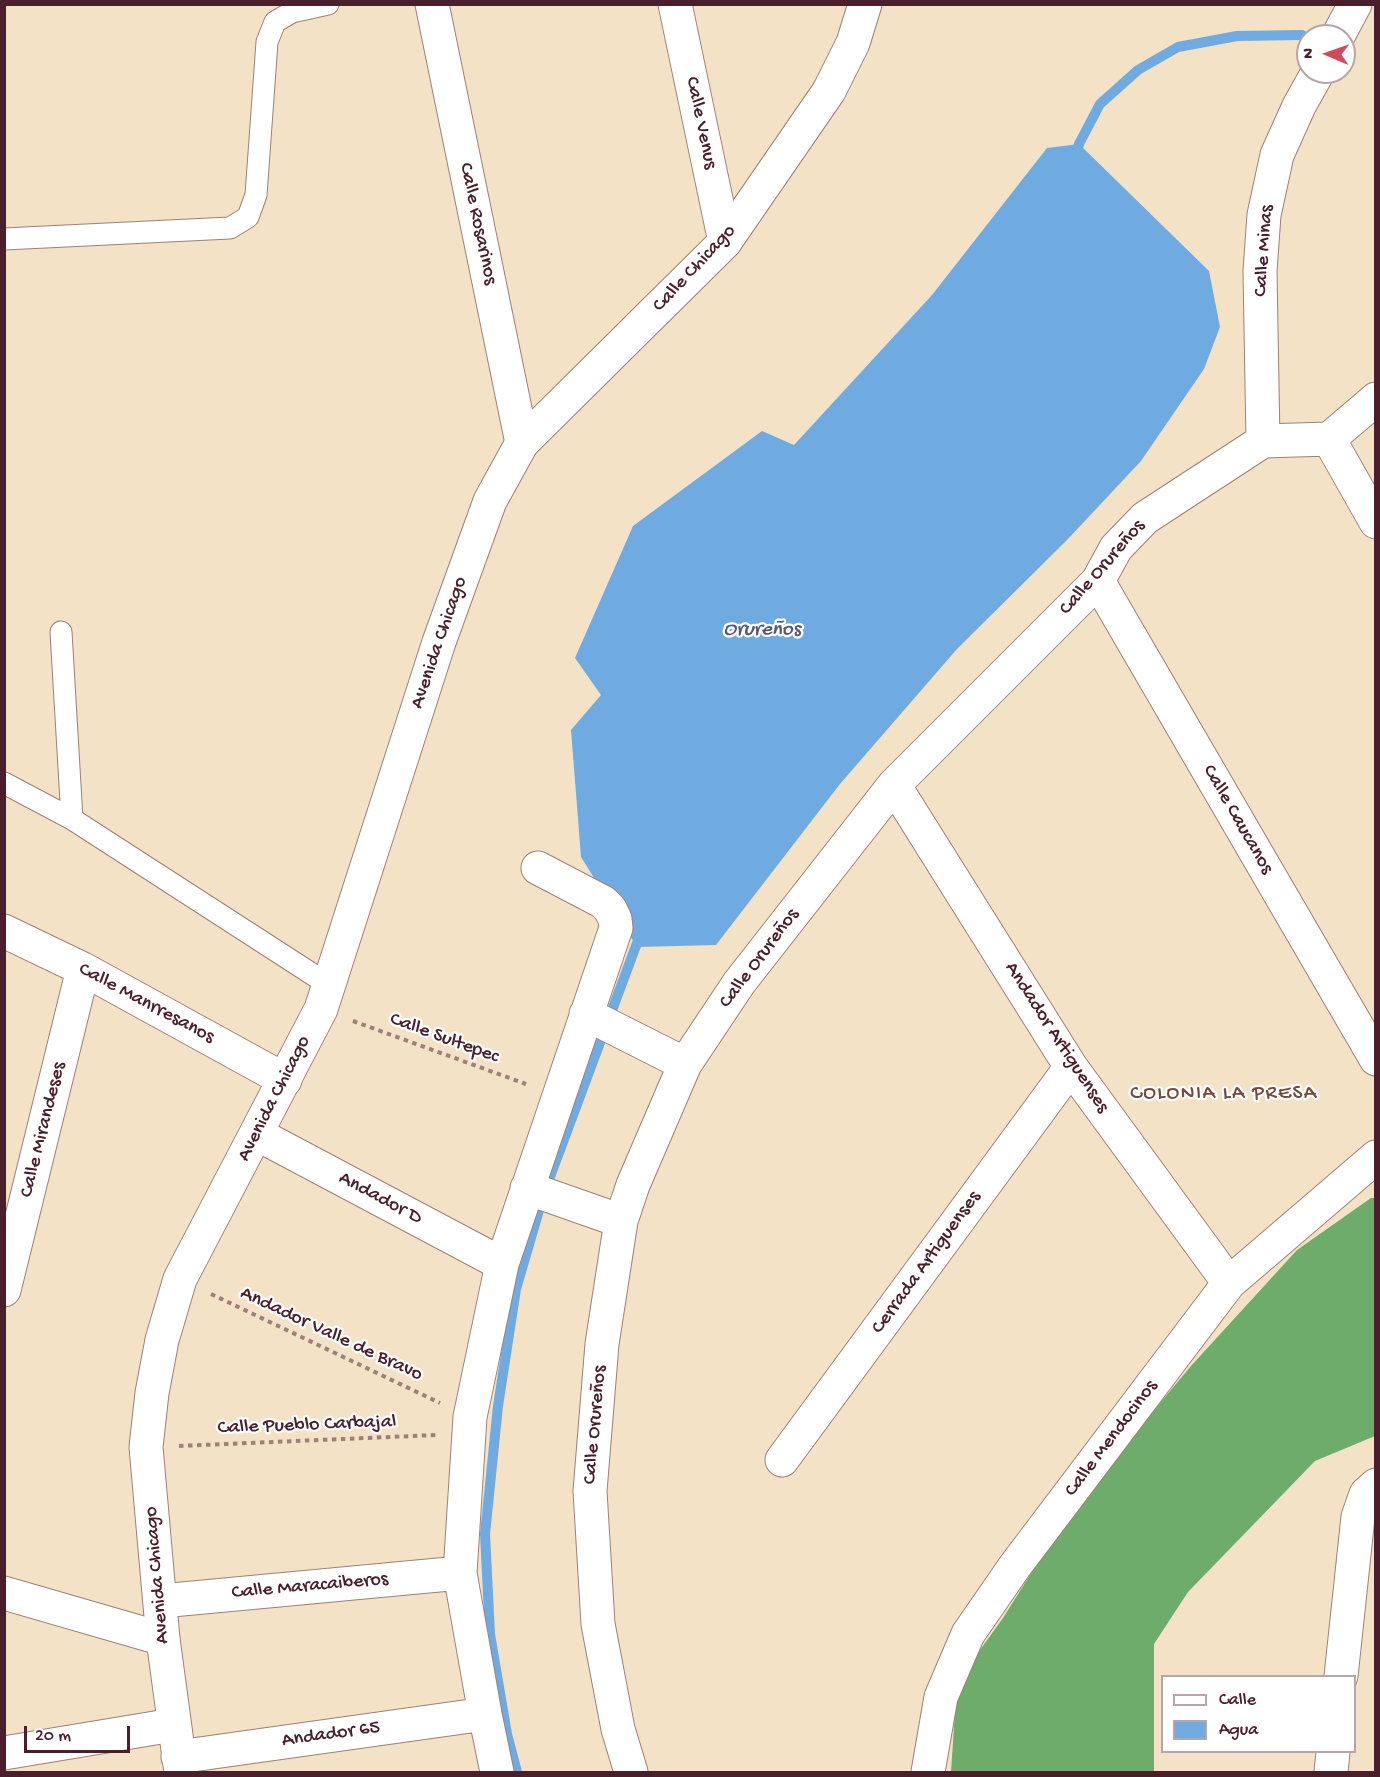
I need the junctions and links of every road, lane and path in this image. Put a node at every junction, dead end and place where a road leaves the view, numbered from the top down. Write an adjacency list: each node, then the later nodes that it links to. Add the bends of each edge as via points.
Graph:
1 (328, 4): 8 (lane, via 292,12 275,22 267,42 256,195 248,217 230,228)
2 (432, 4): 13 (street, Calle Rosarinos)
3 (675, 4): 9 (street, Calle Venus)
4 (865, 4): 9 (street, Calle Chicago, via 853,43 829,91)
5 (1355, 4): 6 (street)
6 (1344, 24)
7 (1311, 84): 12 (street, Calle Minas, via 1277,155 1264,215 1260,271)
8 (4, 239)
9 (725, 242): 13 (street, Calle Chicago)
10 (1376, 399): 11 (street)
11 (1329, 439): 12 (street); 14 (street)
12 (1263, 441): 15 (street, Calle Orureños, via 1145,518 1116,548)
13 (522, 443): 23 (street, Avenida Chicago, via 490,501 466,567)
14 (1376, 522)
15 (1098, 581): 18 (street, Calle Orureños); 25 (street, Calle Caucanos)
16 (61, 632): 19 (lane)
17 (4, 783): 19 (lane)
18 (894, 785): 26 (street, Calle Orureños, via 739,983); 27 (street, Andador Artiguenses)
19 (72, 819): 23 (lane)
20 (538, 867): 24 (street, via 603,902 615,919 616,928)
21 (4, 931): 22 (street, Calle Manrresanos)
22 (83, 969): 28 (street, Calle Manrresanos); 37 (street, Calle Mirandeses)
23 (325, 997): 28 (street, Avenida Chicago); 29 (path, Calle Sultepec)
24 (588, 1014): 26 (street); 29 (street)
25 (1376, 1059)
26 (683, 1064): 33 (street, Calle Orureños)
27 (1071, 1067): 36 (street, Andador Artiguenses); 40 (street, Cerrada Artiguenses)
28 (285, 1080): 30 (street, Avenida Chicago)
29 (558, 1096): 32 (street)
30 (257, 1134): 34 (street, Andador D); 35 (street, Avenida Chicago)
31 (1376, 1157): 36 (street, Calle Mendocinos)
32 (529, 1188): 33 (street); 34 (street)
33 (620, 1220): 52 (street, Calle Orureños, via 602,1344 590,1491 598,1624 618,1729)
34 (502, 1264): 38 (street)
35 (180, 1279): 38 (path, Andador Valle de Bravo); 39 (street, Avenida Chicago, via 162,1340)
36 (1229, 1283): 53 (street, Calle Mendocinos, via 968,1634 940,1697)
37 (4, 1290)
38 (470, 1426): 39 (path, Calle Pueblo Carbajal); 42 (street)
39 (146, 1447): 44 (street, Avenida Chicago)
40 (782, 1460)
41 (1376, 1485): 46 (street, via 1366,1494 1358,1517)
42 (460, 1573): 44 (street, Calle Maracaiberos); 47 (street)
43 (4, 1593): 45 (street)
44 (160, 1601): 45 (street, Avenida Chicago)
45 (163, 1639): 48 (street, Avenida Chicago)
46 (1341, 1675)
47 (485, 1714): 48 (street, Andador 65); 51 (street)
48 (177, 1751): 49 (street)
49 (4, 1753)
50 (1333, 1753): 54 (street)
51 (498, 1773)
52 (631, 1773)
53 (928, 1773)
54 (1331, 1773)

